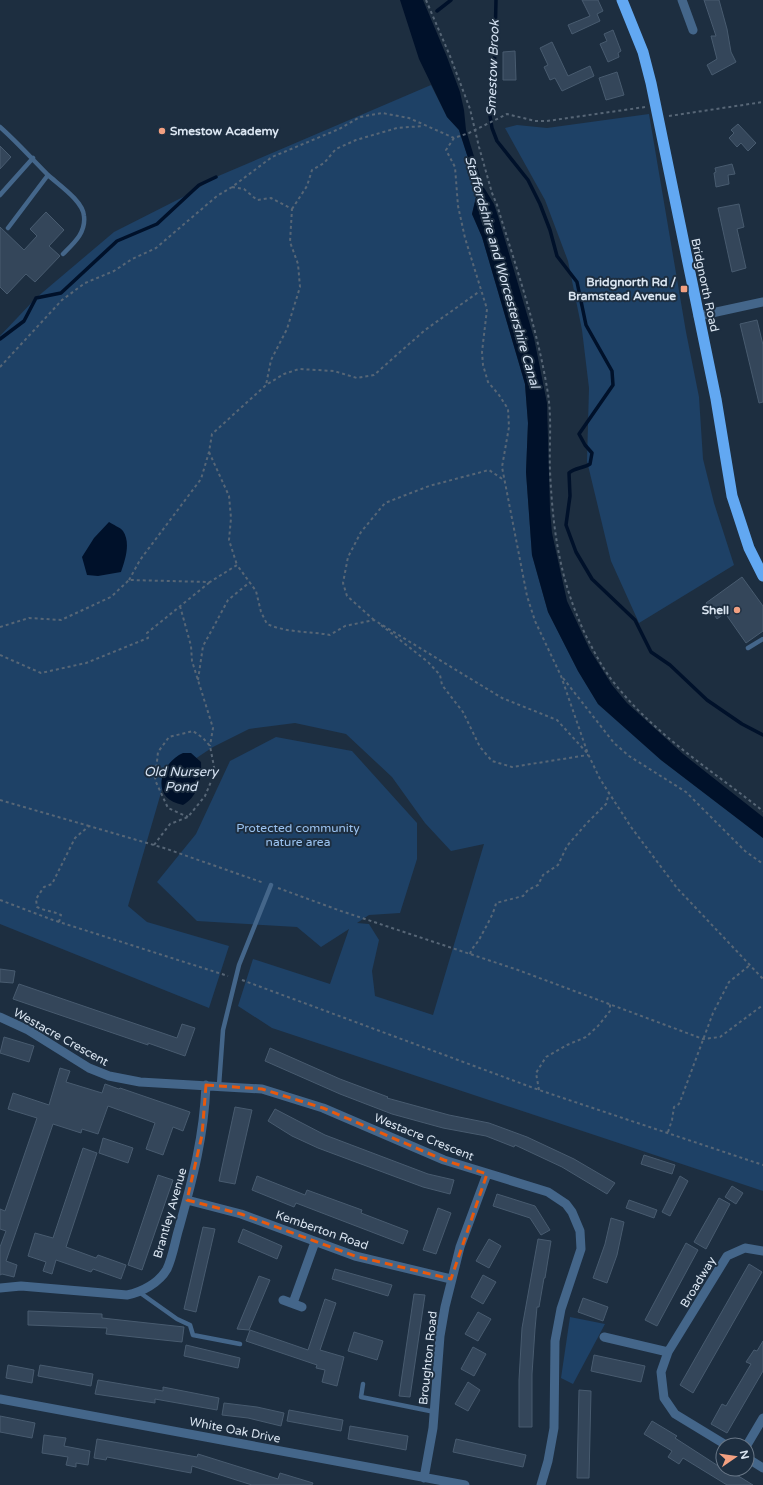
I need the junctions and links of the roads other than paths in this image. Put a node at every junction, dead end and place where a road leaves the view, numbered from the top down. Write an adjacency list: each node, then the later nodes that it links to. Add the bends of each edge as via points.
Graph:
1 (622, 0): 11 (highway, Bridgnorth Road, via 643,52 656,106)
2 (682, 0): 3 (street)
3 (693, 30)
4 (0, 127): 5 (lane)
5 (33, 158): 6 (lane); 7 (lane)
6 (48, 175): 8 (lane); 9 (lane, via 69,192 84,214 81,236)
7 (0, 195)
8 (8, 228)
9 (62, 254)
10 (763, 302): 11 (street)
11 (698, 316): 12 (highway, Bridgnorth Road, via 716,399 732,496 749,548)
12 (763, 576)
13 (763, 639): 14 (lane)
14 (748, 648)
15 (271, 885): 18 (lane, via 239,965 223,1030)
16 (0, 1017): 17 (street, Westacre Crescent, via 83,1065 109,1076 140,1082)
17 (206, 1084): 18 (street, Westacre Crescent); 20 (street, Brantley Avenue, via 202,1135)
18 (219, 1085): 19 (street, Westacre Crescent, via 262,1089 322,1108 444,1160)
19 (487, 1174): 23 (street, Broughton Road); 40 (street, Westacre Crescent, via 537,1188 559,1198 572,1212 580,1231 580,1249 561,1309 555,1341 554,1428)
20 (187, 1200): 21 (street, Kemberton Road, via 241,1214); 25 (street, Brantley Avenue, via 166,1269 154,1284)
21 (315, 1242): 23 (street, Kemberton Road, via 355,1256); 27 (street)
22 (763, 1251): 31 (street, Broadway, via 745,1248 727,1256)
23 (451, 1279): 34 (street, Broughton Road, via 440,1336)
24 (0, 1288): 25 (street, Brantley Avenue, via 21,1286 127,1294)
25 (139, 1292): 30 (lane, via 177,1319 190,1325 193,1335)
26 (283, 1300): 27 (street)
27 (293, 1304): 28 (street)
28 (302, 1307)
29 (604, 1337): 31 (street)
30 (240, 1344)
31 (668, 1352): 37 (street, Broadway, via 661,1372 664,1398 676,1414)
32 (363, 1384): 34 (lane, via 361,1397)
33 (0, 1399): 38 (street, White Oak Drive)
34 (435, 1412): 38 (street, Broughton Road)
35 (763, 1418): 36 (street)
36 (752, 1437)
37 (715, 1438)
38 (424, 1478): 39 (street, White Oak Drive)
39 (465, 1485)
40 (541, 1485)

